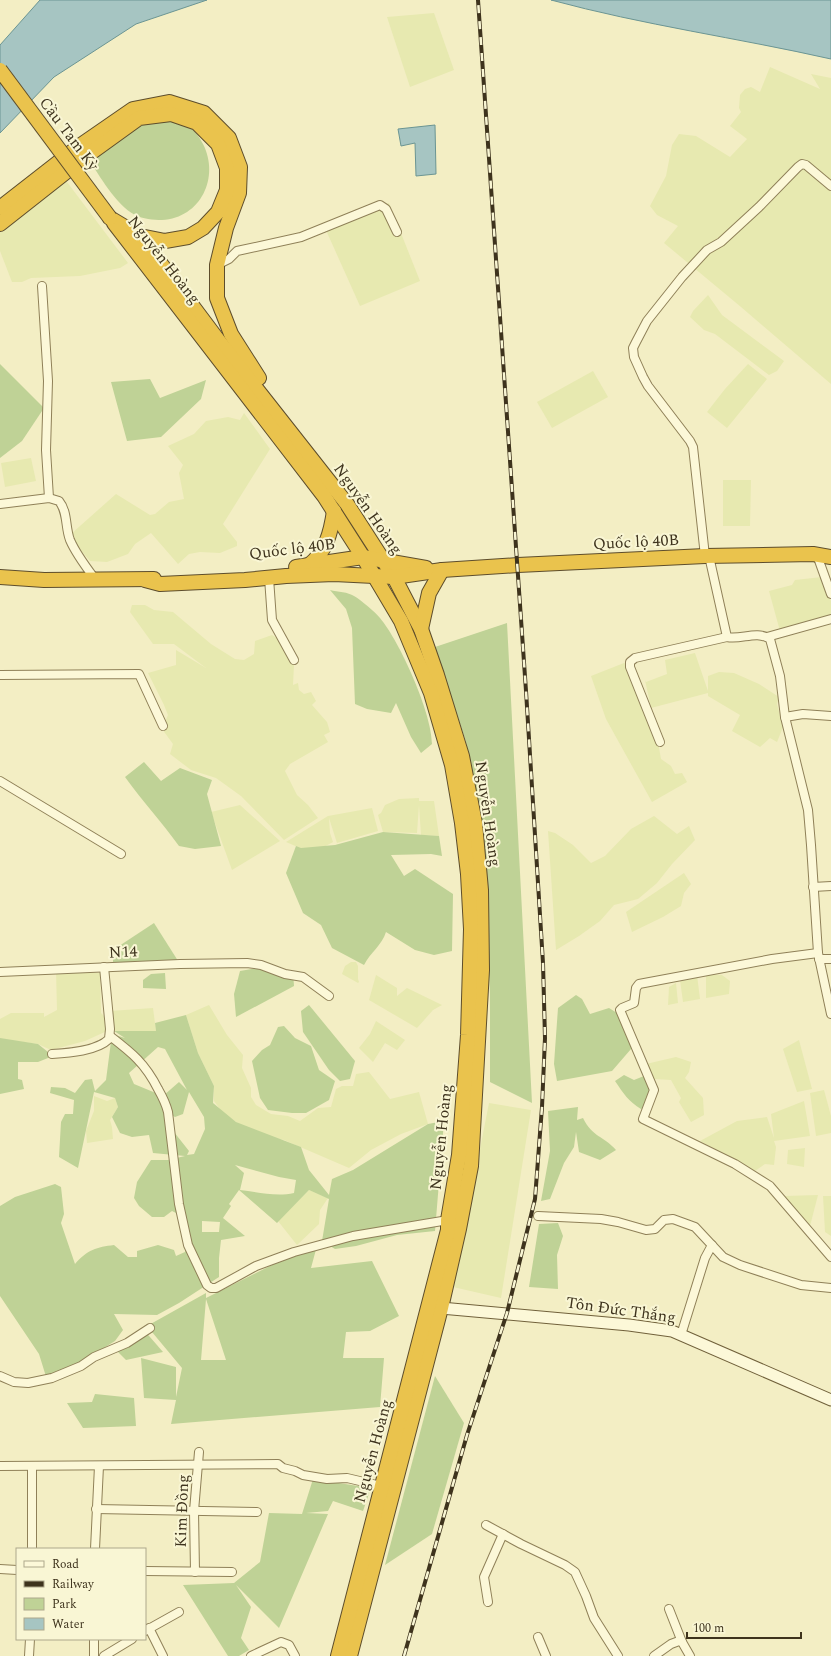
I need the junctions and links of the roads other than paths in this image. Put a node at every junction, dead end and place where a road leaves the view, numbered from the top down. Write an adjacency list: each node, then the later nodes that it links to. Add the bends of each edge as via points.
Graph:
1 (0, 70): 4 (highway, Cầu Tam Kỳ, bridge)
2 (831, 186): 15 (street, via 806,165 798,167 759,207 721,242 707,250 691,267 658,305 633,348 642,377 693,447)
3 (0, 208): 8 (highway, via 78,147 133,109 170,102 204,113 229,138 240,167 239,193 226,228)
4 (110, 218): 7 (highway, Nguyễn Hoàng); 13 (highway, Nguyễn Hoàng, via 262,413)
5 (0, 224): 7 (highway, via 139,118 171,114 197,123 218,144 227,168 227,190 218,212 203,228 188,237 166,241)
6 (397, 232): 8 (street, via 386,209 380,205 301,236 237,251)
7 (140, 236): 10 (highway, Nguyễn Hoàng)
8 (217, 265): 10 (highway, via 216,298 231,334 288,418)
9 (42, 286): 11 (street, via 48,381 46,450)
10 (310, 457): 18 (highway, Nguyễn Hoàng, via 347,504)
11 (49, 498): 12 (street); 25 (street, via 61,504 69,538)
12 (0, 504)
13 (334, 511): 16 (highway, Nguyễn Hoàng); 19 (highway, via 322,552)
14 (817, 555): 15 (highway, Quốc lộ 40B); 17 (highway, Quốc lộ 40B); 27 (street)
15 (707, 556): 20 (highway, Quốc lộ 40B); 30 (street)
16 (363, 557): 18 (highway, Quốc lộ 40B); 19 (highway, Quốc lộ 40B); 22 (highway, Nguyễn Hoàng)
17 (831, 557)
18 (384, 561): 20 (highway, Quốc lộ 40B); 23 (highway, Nguyễn Hoàng)
19 (309, 565): 26 (highway, Quốc lộ 40B, via 273,571)
20 (442, 570): 23 (highway, Quốc lộ 40B); 29 (highway, via 429,593)
21 (0, 577): 25 (highway, Quốc lộ 40B)
22 (375, 577): 23 (highway, Quốc lộ 40B); 24 (highway, Quốc lộ 40B, via 334,574); 51 (highway, Nguyễn Hoàng, via 402,621 431,693 452,765 468,874 471,929 468,1035 459,1155)
23 (394, 577): 29 (highway, Nguyễn Hoàng)
24 (269, 578): 26 (highway, Quốc lộ 40B, via 187,584 160,584); 32 (street, via 272,620)
25 (95, 580): 26 (highway, Quốc lộ 40B)
26 (144, 580)
27 (831, 594)
28 (831, 619): 31 (street)
29 (421, 629): 55 (highway, Nguyễn Hoàng, via 438,675 462,756 475,823 481,890 482,970 471,1166)
30 (727, 637): 31 (street); 37 (street, via 635,658 630,662)
31 (767, 637): 35 (street, via 770,639 780,676)
32 (294, 660)
33 (0, 675): 36 (street, via 139,674)
34 (831, 716): 35 (street, via 803,714)
35 (785, 718): 41 (street, via 808,810)
36 (163, 726)
37 (660, 742)
38 (0, 782): 39 (street)
39 (120, 854)
40 (831, 886): 41 (street)
41 (813, 887): 42 (street)
42 (818, 956): 43 (street); 47 (street); 53 (street, via 772,959 639,984 634,1003 620,1010 654,1090 643,1119 735,1164 770,1186)
43 (831, 959)
44 (104, 967): 45 (street, N14); 46 (street, N14, via 247,963 303,977); 48 (street)
45 (0, 972)
46 (329, 996)
47 (831, 1014)
48 (110, 1036): 49 (street, via 103,1043 83,1050); 51 (street, via 143,1063 164,1101 168,1112 179,1204 188,1245 207,1285 211,1288 216,1288 256,1266 294,1252 353,1236)
49 (52, 1054)
50 (538, 1216): 52 (street, via 601,1219 646,1230 655,1229 664,1220 673,1219 695,1227)
51 (448, 1220): 65 (highway, Nguyễn Hoàng, via 446,1237)
52 (712, 1245): 54 (street, via 723,1257 740,1265 801,1285); 57 (street, via 702,1264)
53 (831, 1256)
54 (831, 1288)
55 (441, 1308): 57 (street, Tôn Đức Thắng, via 630,1325 672,1331); 94 (highway, Nguyễn Hoàng)
56 (150, 1328): 58 (street, via 127,1343 52,1378 14,1382)
57 (681, 1335): 59 (street, Tôn Đức Thắng)
58 (0, 1376)
59 (831, 1400)
60 (199, 1452): 64 (street, Kim Đồng)
61 (0, 1466): 62 (street)
62 (32, 1466): 63 (street); 71 (street)
63 (99, 1466): 64 (street); 66 (street)
64 (198, 1466): 65 (street, via 278,1464 303,1475 347,1478); 67 (street, Kim Đồng)
65 (381, 1486): 93 (highway, Nguyễn Hoàng)
66 (96, 1509): 67 (street); 72 (street)
67 (194, 1511): 68 (street); 76 (street, Kim Đồng)
68 (258, 1512)
69 (486, 1525): 70 (street)
70 (503, 1534): 78 (street, via 484,1577); 96 (street, via 565,1564 575,1572 594,1618)
71 (32, 1548)
72 (95, 1548)
73 (0, 1569): 74 (street)
74 (16, 1570)
75 (146, 1572): 76 (street)
76 (194, 1572): 77 (street)
77 (232, 1572)
78 (488, 1602)
79 (669, 1609): 86 (street)
80 (179, 1612): 81 (street)
81 (147, 1629): 90 (street)
82 (538, 1637): 95 (street)
83 (30, 1640): 87 (street)
84 (94, 1640): 88 (street)
85 (130, 1640): 89 (street)
86 (682, 1642): 97 (street, via 675,1641); 98 (street)
87 (29, 1656)
88 (94, 1656)
89 (104, 1656)
90 (163, 1656)
91 (251, 1656): 92 (street, via 280,1642 289,1645)
92 (295, 1656)
93 (338, 1656)
94 (350, 1656)
95 (546, 1656)
96 (618, 1656)
97 (654, 1656)
98 (690, 1656)

